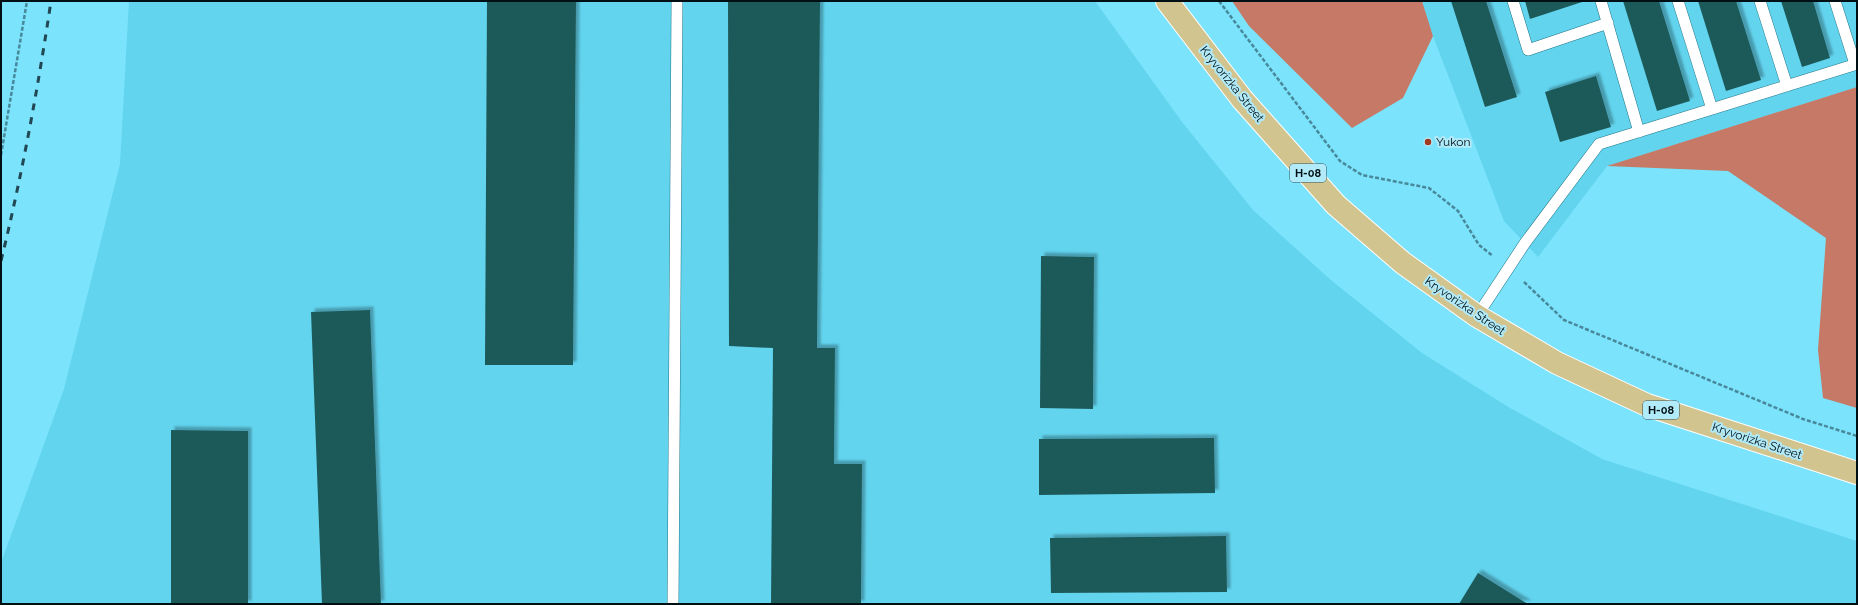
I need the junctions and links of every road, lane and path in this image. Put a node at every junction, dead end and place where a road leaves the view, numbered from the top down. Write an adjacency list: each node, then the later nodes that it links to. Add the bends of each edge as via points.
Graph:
1 (27, 1): 14 (path)
2 (677, 1): 17 (lane)
3 (1167, 1): 15 (main road, Kryvorizka Street / Н-08, via 1242,99 1336,205 1403,263)
4 (1513, 1): 9 (lane, via 1528,50)
5 (1601, 1): 9 (lane)
6 (1678, 1): 12 (lane)
7 (1760, 1): 11 (lane)
8 (1835, 1): 10 (lane)
9 (1608, 23): 13 (lane)
10 (1856, 64): 11 (lane)
11 (1787, 86): 12 (lane)
12 (1712, 109): 13 (lane)
13 (1639, 132): 15 (lane, via 1599,144 1525,243)
14 (1, 155)
15 (1477, 316): 16 (main road, Kryvorizka Street / Н-08, via 1556,363 1647,405)
16 (1857, 473)
17 (673, 604)

